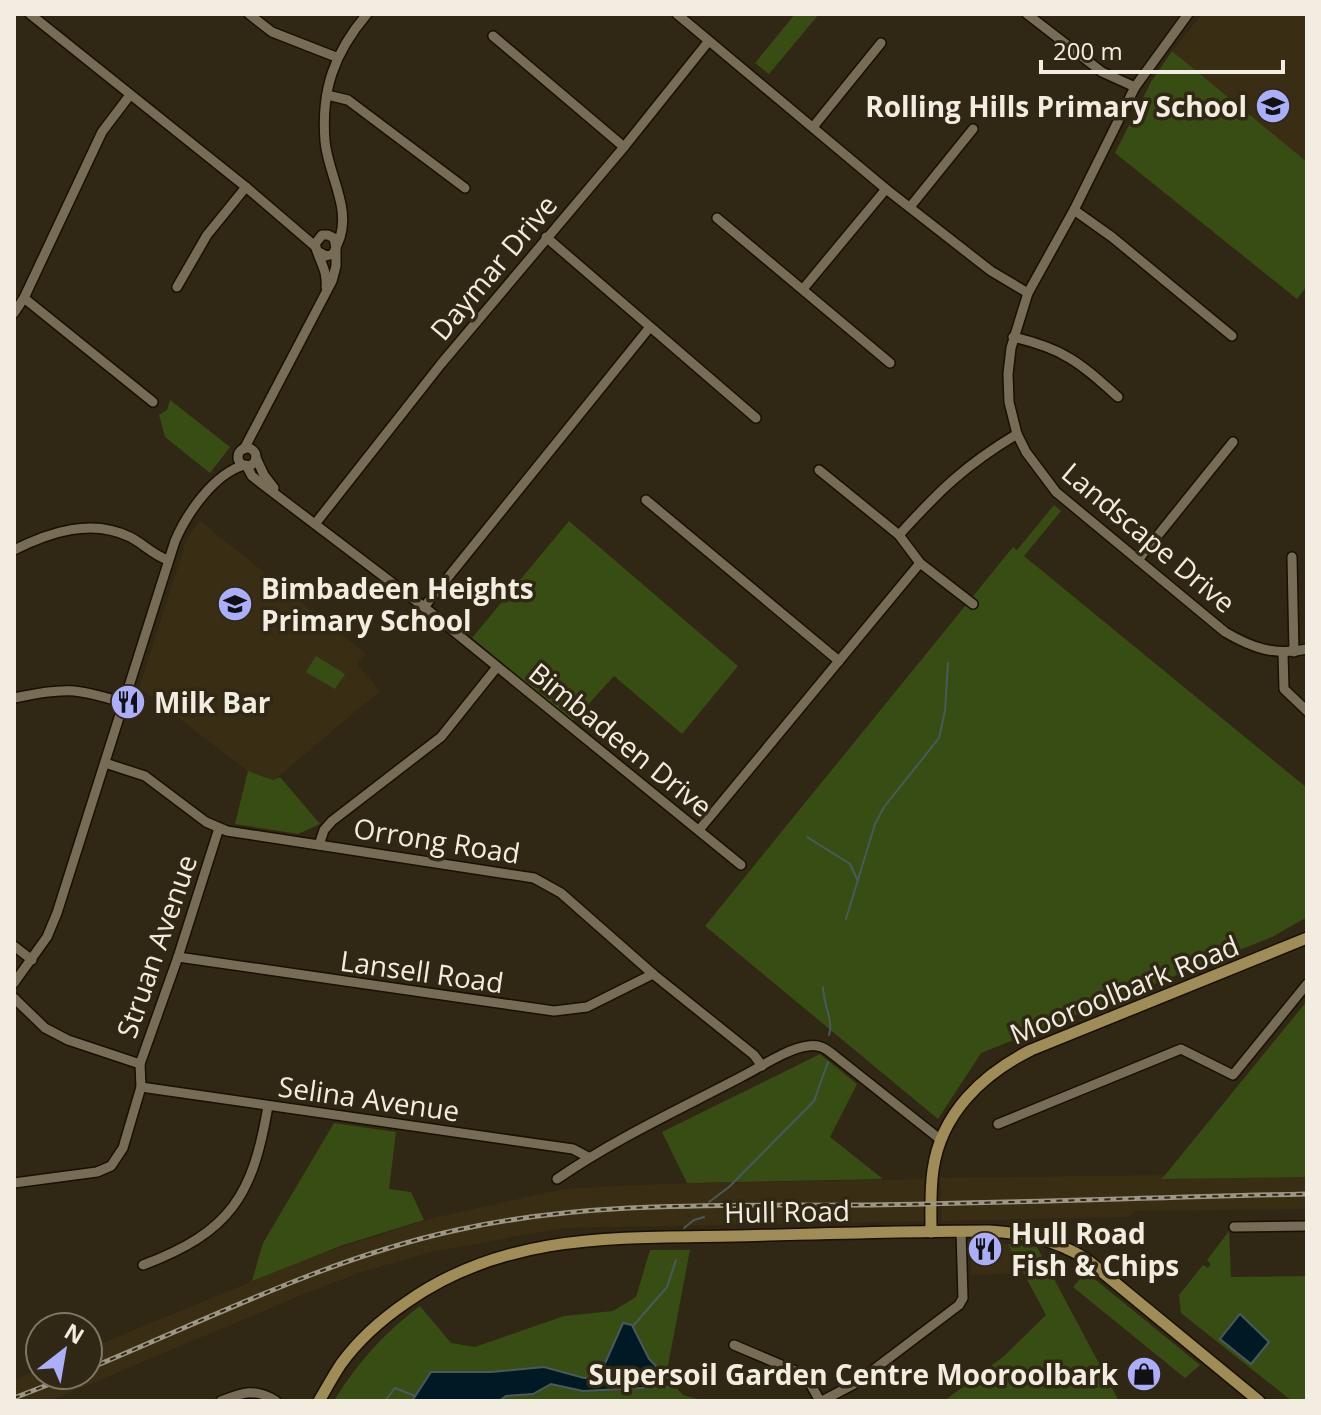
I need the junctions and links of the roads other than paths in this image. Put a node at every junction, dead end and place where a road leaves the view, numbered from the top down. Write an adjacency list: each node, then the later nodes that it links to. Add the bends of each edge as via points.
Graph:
1 (30, 14): 14 (street)
2 (249, 14): 12 (street, via 272,32)
3 (367, 14): 12 (street)
4 (677, 14): 8 (street)
5 (698, 14): 8 (street)
6 (1027, 14): 13 (street, via 1102,72)
7 (1188, 14): 13 (street, Landscape Drive)
8 (689, 25): 10 (street)
9 (493, 36): 18 (street)
10 (708, 42): 16 (street); 18 (street, Daymar Drive)
11 (881, 43): 16 (street)
12 (336, 57): 15 (street)
13 (1135, 87): 24 (street, Landscape Drive)
14 (130, 95): 19 (street); 35 (street, via 102,132)
15 (327, 95): 20 (street, via 348,100); 23 (street, via 325,143)
16 (813, 127): 21 (street)
17 (973, 129): 22 (street)
18 (624, 147): 28 (street, Daymar Drive)
19 (246, 187): 26 (street); 31 (street, via 207,235)
20 (465, 188)
21 (886, 189): 22 (street); 32 (street)
22 (910, 207): 33 (street, via 991,271)
23 (341, 209): 27 (street, via 333,229); 29 (street, via 344,223)
24 (1074, 210): 33 (street, Landscape Drive); 38 (street)
25 (717, 218): 32 (street)
26 (289, 224): 27 (street); 30 (street)
27 (323, 235): 29 (street, via 334,238); 30 (street)
28 (546, 237): 37 (street); 54 (street, Daymar Drive)
29 (337, 246): 30 (street, via 326,256); 34 (street)
30 (316, 249): 34 (street, via 327,279)
31 (177, 287)
32 (803, 289): 40 (street)
33 (1028, 293): 39 (street, Landscape Drive)
34 (325, 294): 43 (street)
35 (24, 298): 36 (street); 42 (street)
36 (14, 313)
37 (650, 327): 44 (street); 62 (street)
38 (1232, 336)
39 (1013, 337): 41 (street, via 1067,354); 45 (street, Landscape Drive, via 1009,402)
40 (890, 363)
41 (1118, 397)
42 (153, 402)
43 (261, 417): 47 (street); 48 (street)
44 (756, 418)
45 (1017, 434): 55 (street, via 979,456 945,485); 59 (street, Landscape Drive, via 1056,492)
46 (1233, 442): 59 (street)
47 (242, 451): 48 (street, via 250,449); 49 (street, via 239,460); 51 (street)
48 (256, 456): 49 (street, via 254,463); 52 (street, Bimbadeen Drive)
49 (245, 465): 51 (street); 52 (street, Bimbadeen Drive)
50 (819, 470): 55 (street)
51 (216, 482): 58 (street, via 181,528)
52 (284, 499): 54 (street, Bimbadeen Drive)
53 (646, 500): 66 (street)
54 (315, 524): 62 (street, Bimbadeen Drive)
55 (899, 535): 60 (street)
56 (14, 550): 58 (street, via 60,532 96,527 126,535)
57 (1292, 557): 64 (street)
58 (168, 560): 69 (street)
59 (1138, 560): 65 (street, Landscape Drive, via 1225,632 1245,644)
60 (920, 563): 61 (street); 66 (street)
61 (973, 604)
62 (424, 607): 67 (street, Bimbadeen Drive)
63 (1307, 649): 64 (street, Landscape Drive)
64 (1294, 652): 65 (street, Landscape Drive)
65 (1283, 653): 70 (street, via 1284,689)
66 (839, 661): 73 (street)
67 (497, 667): 73 (street, Bimbadeen Drive); 74 (street, via 441,737 332,821)
68 (14, 698): 69 (street, via 76,689)
69 (124, 703): 71 (street)
70 (1307, 711)
71 (105, 763): 72 (street, Orrong Road, via 145,776); 79 (street, via 66,888)
72 (219, 828): 74 (street, Orrong Road); 78 (street, Struan Avenue)
73 (699, 830): 75 (street, Bimbadeen Drive)
74 (319, 845): 80 (street, Orrong Road, via 534,878 561,893)
75 (741, 865)
76 (1307, 938): 89 (main road, Mooroolbark Road, via 1012,1060 966,1097)
77 (14, 946): 79 (street)
78 (178, 957): 80 (street, Lansell Road, via 554,1011 587,1007); 84 (street, Struan Avenue)
79 (32, 960): 81 (street)
80 (653, 974): 85 (street, Orrong Road)
81 (14, 983)
82 (1307, 984): 88 (street, via 1233,1075 1181,1049)
83 (14, 998): 84 (street, via 45,1028)
84 (140, 1064): 86 (street, Struan Avenue)
85 (762, 1066): 89 (street, via 803,1046 821,1046); 90 (street)
86 (141, 1087): 87 (street, Selina Avenue); 92 (street, Struan Avenue, via 123,1148 111,1166 84,1175)
87 (268, 1106): 90 (street, Selina Avenue, via 573,1149); 97 (street, via 255,1168 232,1208 190,1245)
88 (998, 1124)
89 (941, 1140): 96 (main road, Mooroolbark Road, via 932,1173)
90 (588, 1157): 91 (street)
91 (554, 1181)
92 (14, 1183)
93 (1307, 1226): 94 (street)
94 (1234, 1227)
95 (961, 1231): 96 (main road, Hull Road); 99 (main road, Hull Road, via 1010,1232 1064,1246 1104,1272); 103 (street, via 959,1305 856,1383)
96 (931, 1232): 102 (main road, Hull Road, via 621,1238 558,1244 490,1259 453,1273 388,1314 341,1365)
97 (143, 1265)
98 (734, 1345): 103 (street, via 800,1373)
99 (1252, 1399)
100 (221, 1401): 101 (street, via 254,1391)
101 (276, 1401)
102 (319, 1401)
103 (821, 1401)

